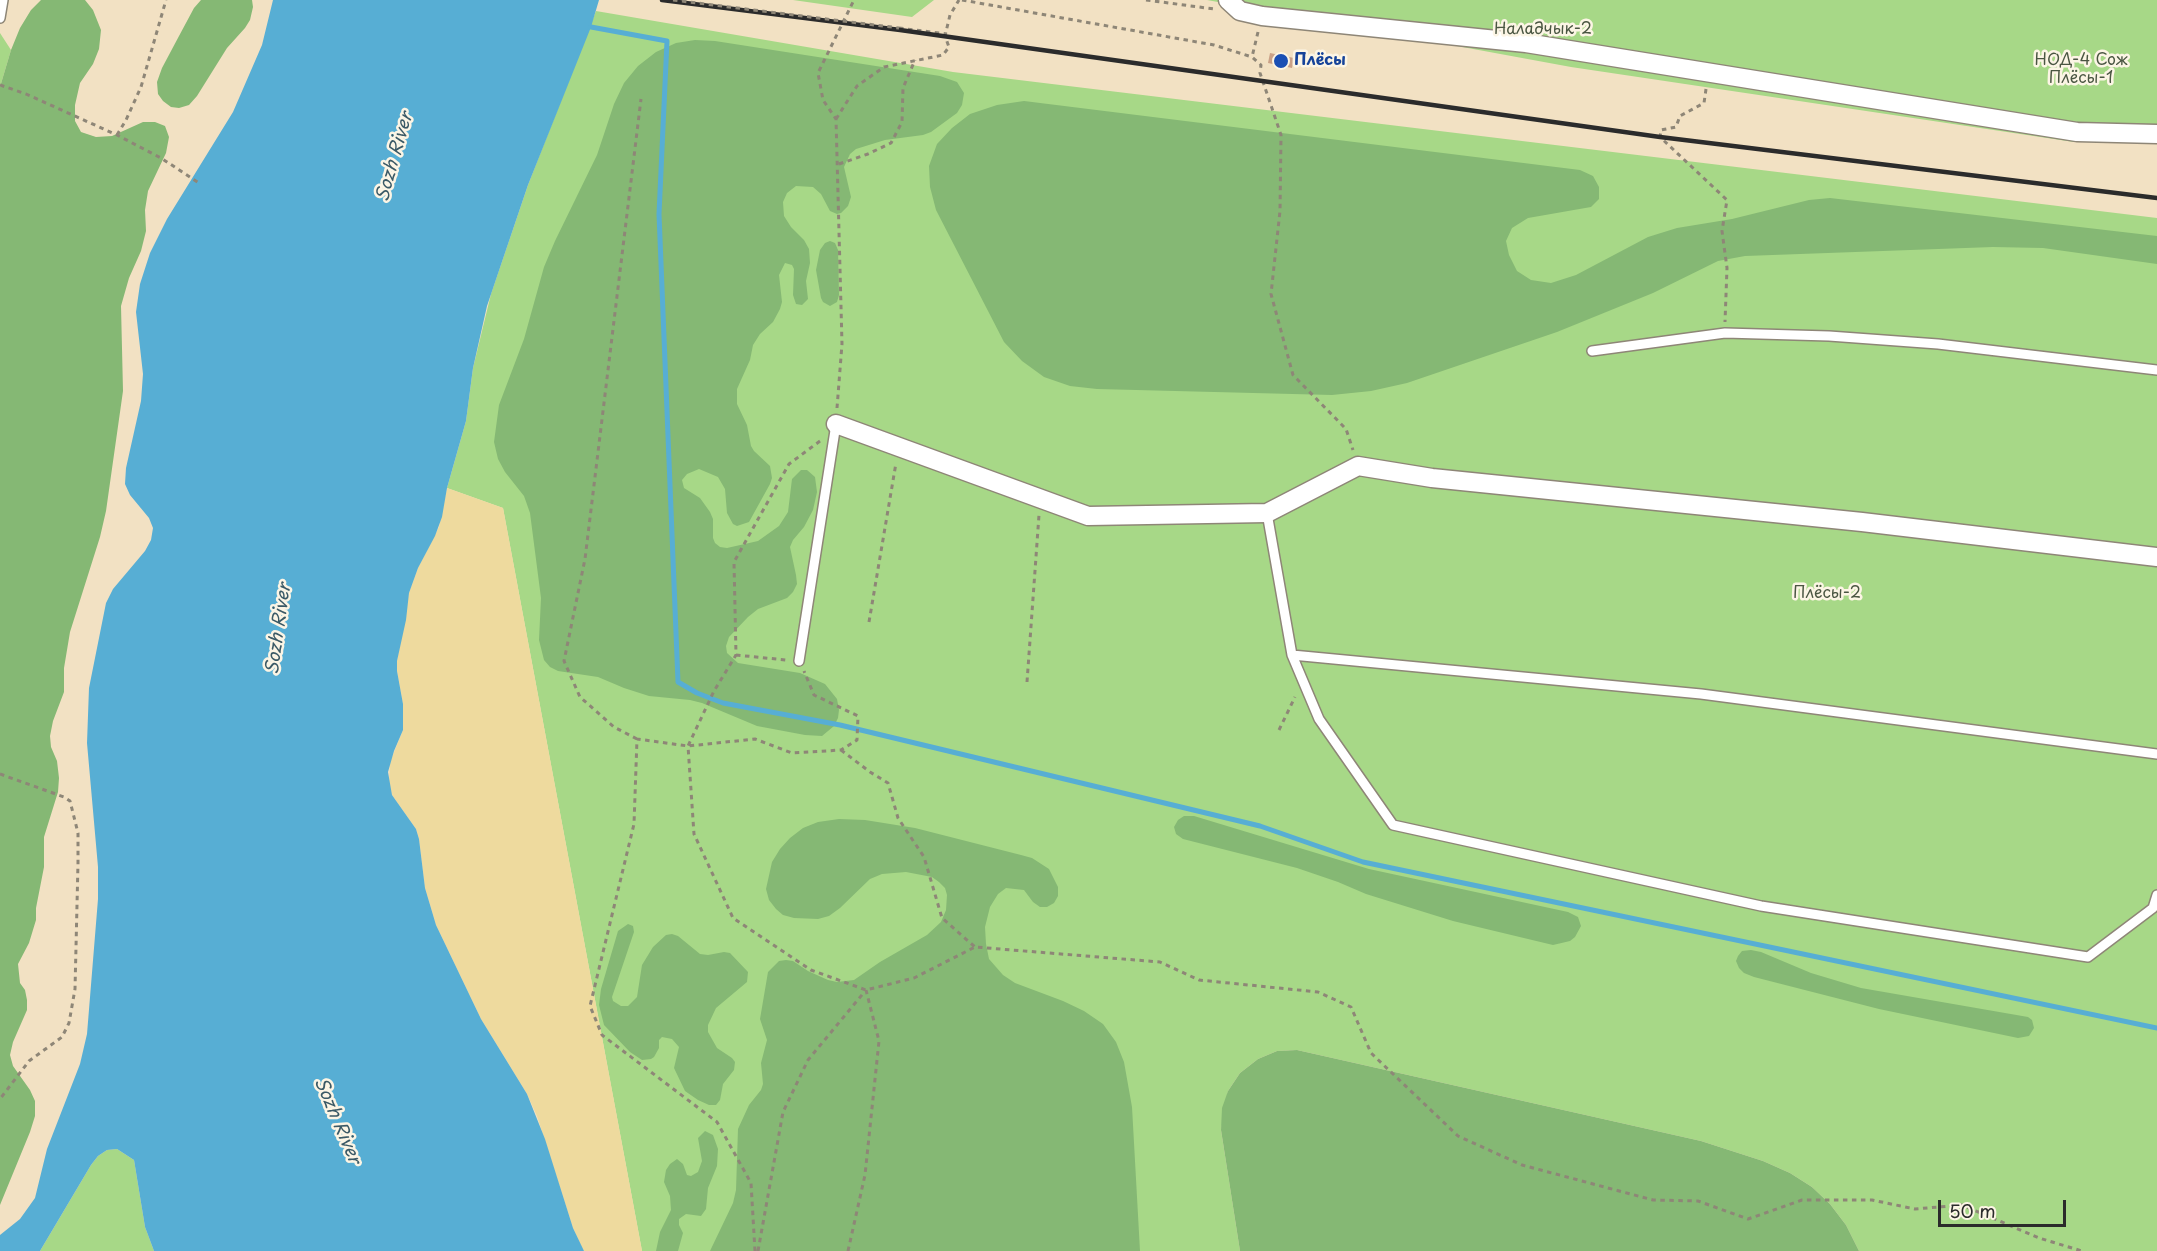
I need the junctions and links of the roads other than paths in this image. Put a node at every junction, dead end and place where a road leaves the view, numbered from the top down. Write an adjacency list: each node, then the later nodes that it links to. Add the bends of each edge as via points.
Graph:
1 (3, 0): 3 (lane)
2 (1229, 2): 4 (street, via 1240,11 1262,16 1527,43 2077,132)
3 (0, 18)
4 (2157, 134)
5 (1592, 351): 6 (lane, via 1725,333 1829,336 1938,344)
6 (2157, 370)
7 (836, 424): 8 (street, via 1088,516); 11 (lane)
8 (1267, 513): 9 (street, via 1358,466 1432,478); 10 (lane)
9 (2157, 557)
10 (1292, 655): 12 (lane, via 1701,694); 13 (lane, via 1319,719 1393,825 1761,906 2088,957 2153,908)
11 (800, 661)
12 (2157, 754)
13 (2157, 895)

